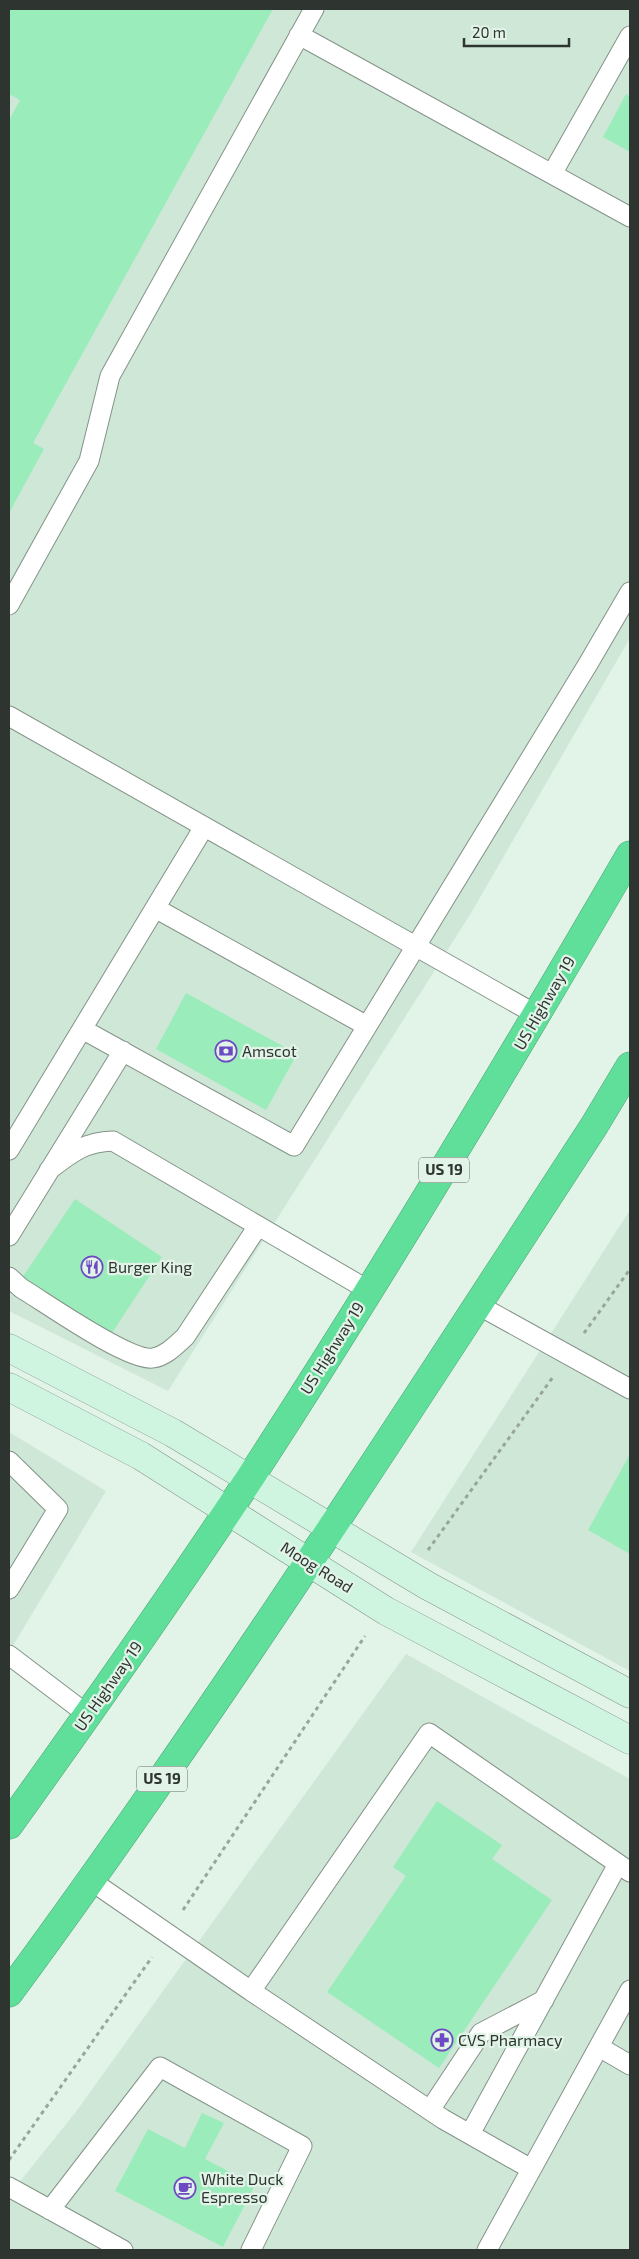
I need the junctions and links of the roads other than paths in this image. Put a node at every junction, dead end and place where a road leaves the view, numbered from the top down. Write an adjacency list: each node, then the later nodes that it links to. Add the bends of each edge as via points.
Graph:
1 (314, 9): 2 (lane)
2 (299, 35): 4 (lane); 7 (lane, via 110,376 89,461)
3 (630, 36): 4 (lane)
4 (552, 174): 5 (lane)
5 (630, 217)
6 (630, 592): 12 (lane)
7 (9, 605)
8 (9, 716): 9 (lane)
9 (204, 826): 11 (lane); 12 (lane)
10 (630, 855): 13 (highway, US Highway 19 / US 19)
11 (155, 908): 14 (lane); 15 (lane)
12 (416, 946): 13 (lane); 14 (lane)
13 (537, 1015): 23 (highway, US Highway 19 / US 19)
14 (367, 1026): 16 (lane, via 294,1146)
15 (82, 1029): 16 (lane); 18 (lane)
16 (123, 1051): 19 (lane)
17 (630, 1066): 24 (highway, US 19)
18 (9, 1150)
19 (50, 1170): 20 (lane, via 80,1148 95,1141 113,1140); 21 (lane)
20 (258, 1226): 22 (lane, via 185,1337 170,1351 153,1358 136,1356 118,1348 21,1288); 23 (lane)
21 (9, 1236)
22 (9, 1277)
23 (368, 1290): 29 (highway, US Highway 19 / US 19)
24 (478, 1305): 27 (lane); 31 (highway, US 19)
25 (9, 1348): 29 (street, via 173,1433)
26 (9, 1387): 30 (street, Moog Road, via 141,1456)
27 (630, 1390)
28 (9, 1461): 33 (lane, via 58,1509)
29 (249, 1479): 30 (highway, US Highway 19 / US 19); 31 (street)
30 (228, 1510): 32 (street, Moog Road); 36 (highway, US Highway 19 / US 19)
31 (332, 1528): 32 (highway, US 19); 35 (street, via 431,1588)
32 (310, 1562): 37 (street, Moog Road, via 386,1610); 40 (highway, US 19, via 190,1740)
33 (9, 1589)
34 (9, 1655): 36 (lane)
35 (630, 1694)
36 (88, 1715): 38 (highway, US Highway 19 / US 19)
37 (630, 1740)
38 (9, 1825)
39 (624, 1868): 41 (lane, via 429,1733); 44 (lane)
40 (90, 1880): 41 (lane); 43 (highway, US 19)
41 (251, 1990): 47 (lane)
42 (630, 1990): 45 (lane)
43 (9, 1993)
44 (544, 2000): 47 (lane, via 481,2033); 48 (lane)
45 (598, 2047): 46 (lane); 49 (lane)
46 (630, 2065)
47 (430, 2110): 48 (lane)
48 (470, 2134): 49 (lane)
49 (531, 2169): 54 (lane)
50 (9, 2187): 51 (lane)
51 (50, 2210): 52 (lane); 53 (lane, via 160,2067 302,2146)
52 (122, 2250)
53 (251, 2250)
54 (487, 2250)

